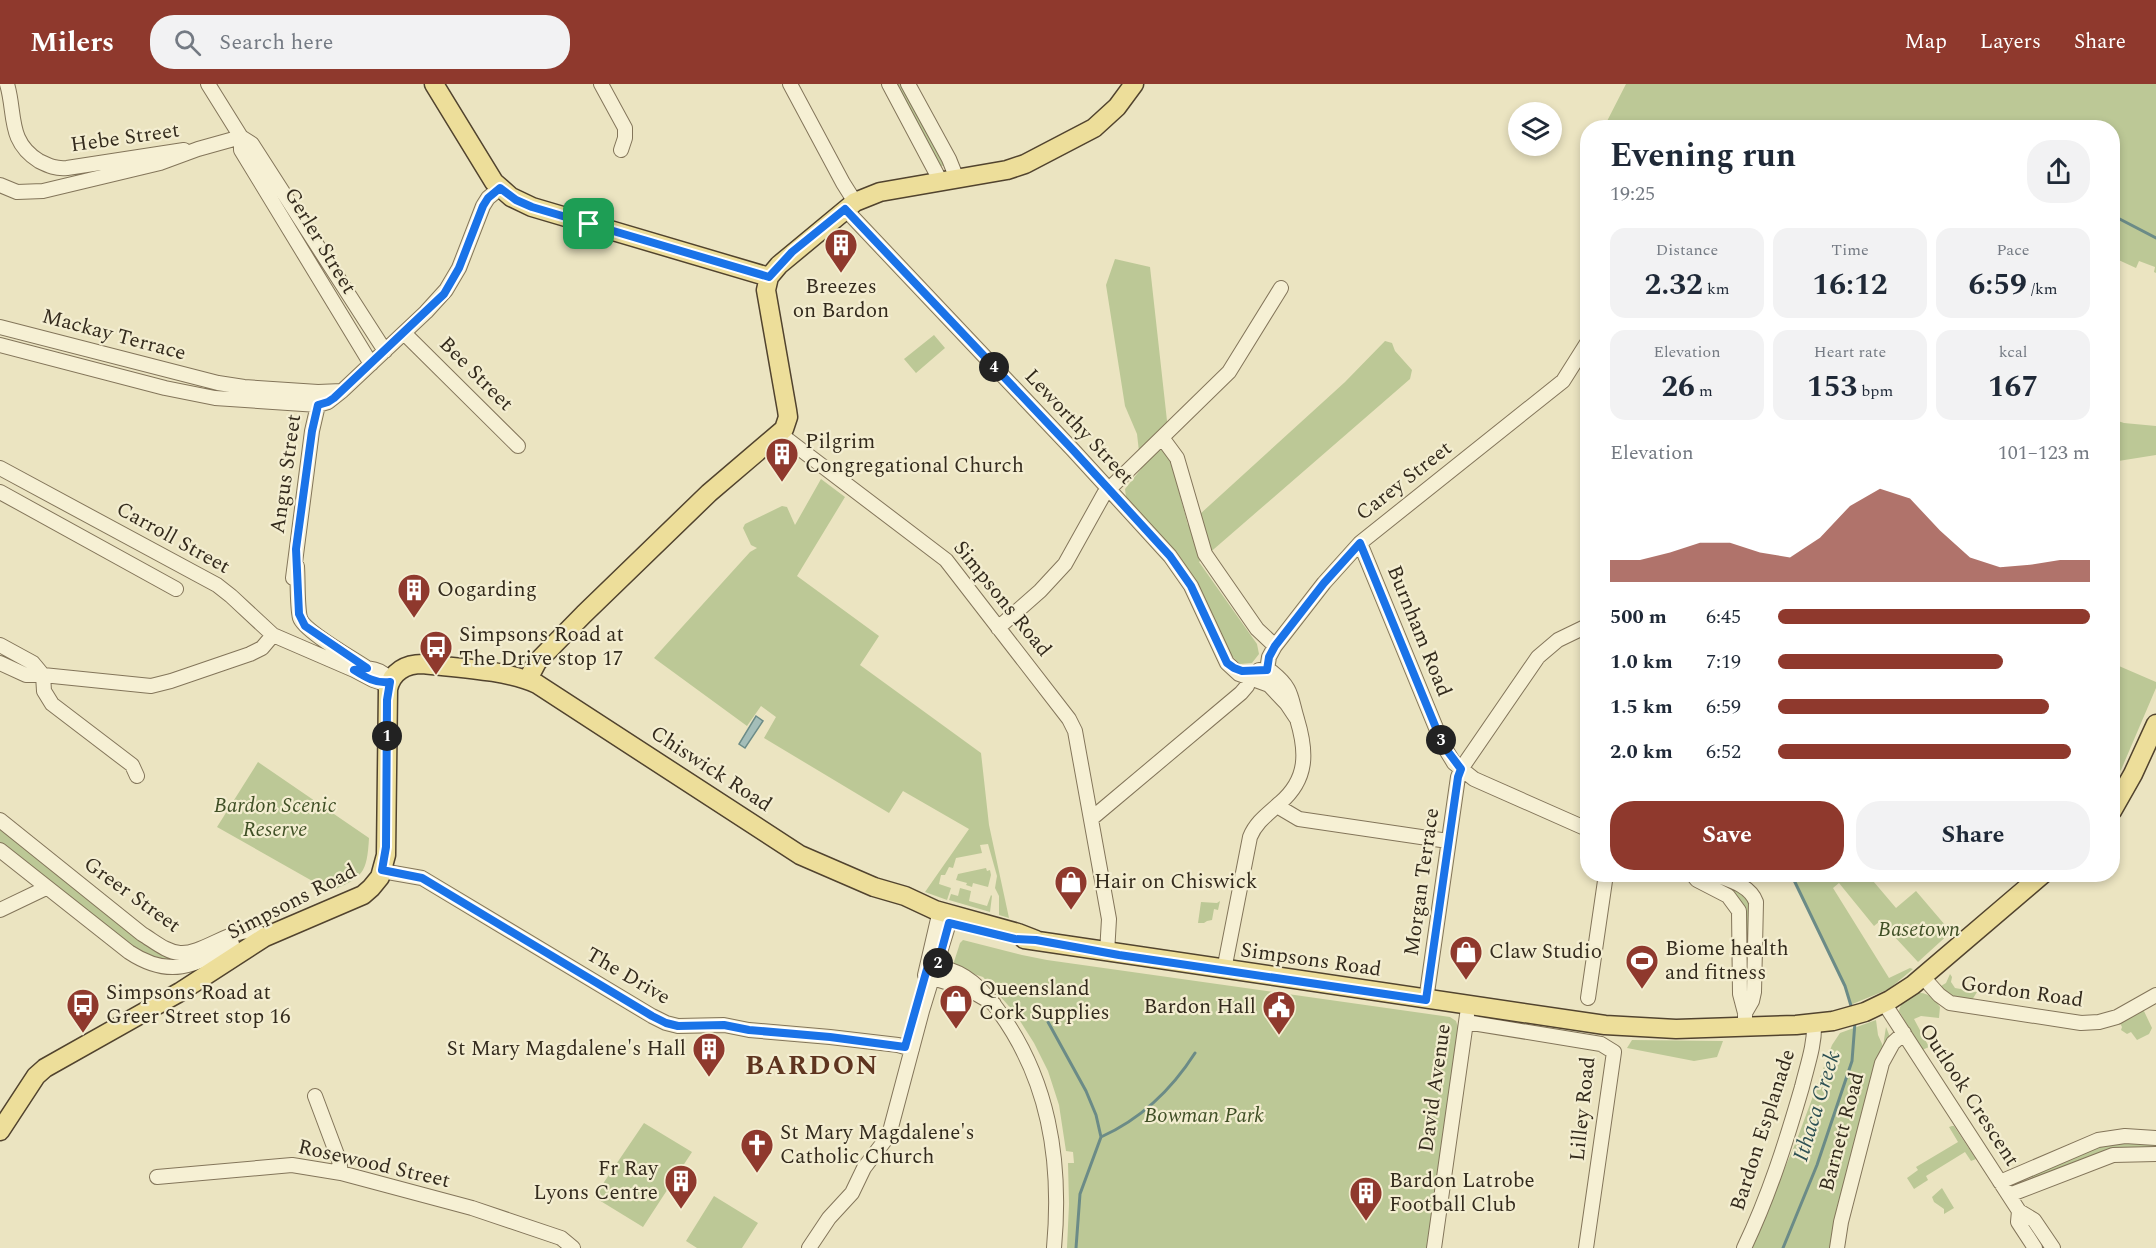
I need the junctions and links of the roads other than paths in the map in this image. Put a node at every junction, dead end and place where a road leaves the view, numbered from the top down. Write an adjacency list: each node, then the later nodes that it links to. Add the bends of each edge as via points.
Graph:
1 (7, 84): 10 (street, Hebe Street, via 18,140 31,155 53,167)
2 (208, 84): 9 (street, Gerler Street)
3 (434, 84): 14 (main road)
4 (601, 84): 11 (street, via 625,128)
5 (790, 84): 15 (street, Leworthy Street, via 843,183)
6 (889, 84): 12 (street)
7 (908, 84): 12 (street, via 949,159)
8 (1134, 84): 12 (main road, via 1109,116 1085,133 1015,168)
9 (241, 137): 10 (street, Hebe Street); 21 (street, Gerler Street, via 252,144); 23 (street, Gerler Street, via 241,150)
10 (198, 149): 13 (street, Hebe Street, via 160,163 43,190 20,192)
11 (621, 150)
12 (949, 180): 15 (main road, via 880,192)
13 (2, 183)
14 (500, 188): 16 (main road, via 532,207); 19 (street, via 483,206 449,286)
15 (850, 205): 16 (main road, via 792,252); 32 (street, Leworthy Street)
16 (769, 277): 28 (main road, via 766,291 787,410 786,424)
17 (1281, 288): 29 (street, via 1229,372)
18 (0, 327): 24 (street, Mackay Terrace)
19 (404, 333): 21 (street); 30 (street, Bee Street)
20 (0, 345): 26 (street, Mackay Terrace)
21 (385, 351): 23 (street)
22 (1580, 354): 36 (street, Carey Street, via 1563,381)
23 (370, 364): 25 (street)
24 (218, 383): 25 (street, Mackay Terrace); 26 (street)
25 (342, 391): 27 (street)
26 (215, 398): 27 (street, Mackay Terrace)
27 (318, 405): 37 (street, Angus Street)
28 (779, 433): 40 (street, Simpsons Road, via 946,560); 51 (main road, via 584,614 537,662)
29 (1162, 439): 32 (street); 44 (street, via 1177,458 1205,554 1255,626)
30 (518, 446)
31 (0, 468): 34 (street, Carroll Street)
32 (1109, 489): 40 (street, via 1065,564); 46 (street, Leworthy Street, via 1182,572)
33 (0, 492): 35 (street, Carroll Street)
34 (60, 501): 35 (street); 42 (street, Carroll Street, via 217,585)
35 (50, 519): 39 (street, Carroll Street)
36 (1360, 543): 44 (street, Carey Street); 55 (street, Burnham Road, via 1443,745)
37 (296, 549): 38 (street, Angus Street); 47 (street, Angus Street, via 302,622)
38 (293, 578)
39 (176, 589)
40 (998, 628): 59 (street, Simpsons Road, via 1073,725)
41 (1580, 629): 55 (street, via 1558,640 1538,657)
42 (273, 635): 47 (street, Carroll Street); 49 (street, via 254,652 151,686)
43 (0, 645): 49 (street, via 33,663)
44 (1275, 646): 48 (street, Carey Street)
45 (0, 663): 49 (street, via 26,675)
46 (1231, 666): 48 (street, via 1245,671); 50 (street)
47 (360, 669): 52 (street, Carroll Street, via 373,680)
48 (1267, 670): 50 (street); 53 (street, via 1290,690)
49 (43, 675): 56 (street, via 45,695 52,704 132,765)
50 (1250, 677): 53 (street, via 1273,689); 59 (street, via 1243,691)
51 (528, 680): 52 (main road, via 416,664 399,670); 71 (main road, Chiswick Road, via 571,704 800,855 902,903)
52 (390, 682): 64 (main road, Simpsons Road, via 386,847)
53 (1297, 719): 58 (street, via 1305,749 1302,765 1292,790)
54 (2156, 724): 57 (main road)
55 (1461, 769): 61 (street, Burnham Road, via 1474,779); 62 (street, Morgan Terrace)
56 (137, 776)
57 (2120, 798)
58 (1277, 806): 62 (street, via 1299,819); 74 (street, via 1258,822 1250,837)
59 (1091, 819): 73 (street, Simpsons Road, via 1109,919)
60 (0, 820): 72 (street, Greer Street, via 142,934 169,950 193,951 235,934)
61 (1580, 826)
62 (1448, 841): 79 (street, Morgan Terrace)
63 (0, 850): 69 (street, Greer Street)
64 (382, 870): 72 (main road, Simpsons Road, via 363,895); 85 (street, The Drive, via 422,878 666,1023 724,1025)
65 (1605, 882): 78 (street)
66 (1701, 882): 82 (street, via 1728,896 1739,911 1740,994)
67 (1731, 882): 82 (street, via 1752,894 1756,902 1754,992)
68 (2034, 882): 76 (main road, Simpsons Road)
69 (46, 888): 70 (street); 72 (street, Greer Street, via 150,964 196,964)
70 (0, 910)
71 (945, 918): 73 (main road, Chiswick Road, via 1015,939); 75 (street)
72 (260, 934): 87 (main road, Simpsons Road, via 180,992 40,1072)
73 (1107, 953): 74 (main road, Simpsons Road)
74 (1224, 970): 79 (main road, Simpsons Road)
75 (932, 971): 85 (street); 97 (street, via 958,974 975,982 1023,1048 1043,1095 1055,1163)
76 (1923, 977): 77 (street, Gordon Road, via 1950,1004 2074,1023 2114,1018); 80 (main road, Simpsons Road)
77 (2156, 995)
78 (1588, 998)
79 (1426, 1000): 81 (main road, Simpsons Road)
80 (1884, 1002): 83 (main road, Simpsons Road, via 1845,1018); 84 (street, Outlook Crescent)
81 (1467, 1014): 82 (main road, Simpsons Road, via 1676,1029); 98 (street, David Avenue); 99 (street, Lilley Road, via 1601,1044 1614,1052)
82 (1745, 1019): 83 (main road, Simpsons Road)
83 (1814, 1023): 100 (street, Bardon Esplanade, via 1814,1040 1790,1129)
84 (1904, 1033): 92 (street, Outlook Crescent); 101 (street, Barnett Road, via 1882,1063 1840,1222)
85 (909, 1048): 96 (street, via 889,1135 864,1168 852,1193)
86 (315, 1096): 90 (street, via 339,1160)
87 (0, 1131)
88 (2156, 1138): 92 (street, via 2125,1136 2098,1140)
89 (2156, 1154): 93 (street, via 2113,1155)
90 (340, 1173): 91 (street, Rosewood Street, via 292,1165); 95 (street, Rosewood Street, via 472,1208 561,1238)
91 (158, 1178)
92 (2000, 1182): 93 (street, Outlook Crescent)
93 (2009, 1195): 94 (street, Outlook Crescent)
94 (2019, 1211): 102 (street, Outlook Crescent, via 2018,1222); 103 (street, Outlook Crescent, via 2034,1220)
95 (573, 1248)
96 (809, 1248)
97 (1054, 1248)
98 (1434, 1248)
99 (1586, 1248)
100 (1744, 1248)
101 (1837, 1248)
102 (2035, 1248)
103 (2053, 1248)

